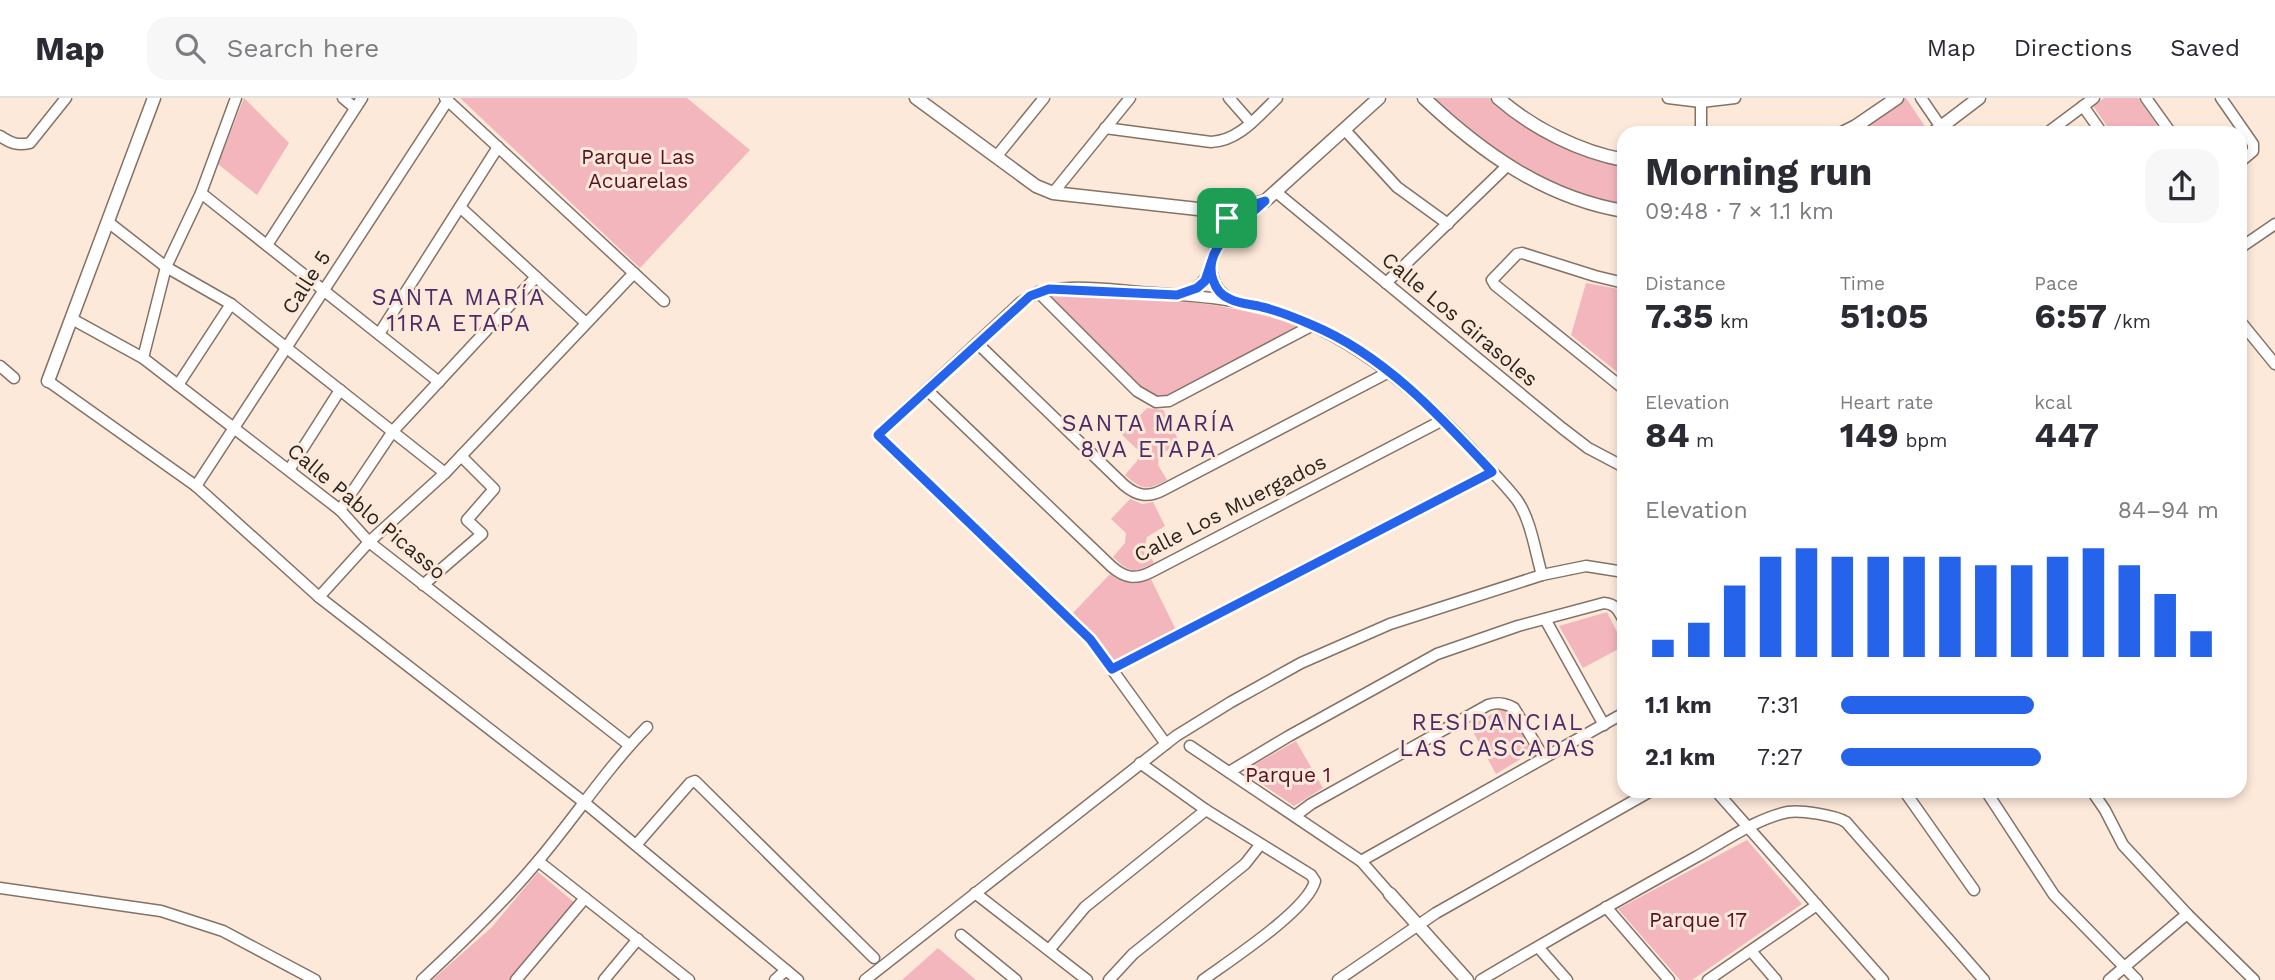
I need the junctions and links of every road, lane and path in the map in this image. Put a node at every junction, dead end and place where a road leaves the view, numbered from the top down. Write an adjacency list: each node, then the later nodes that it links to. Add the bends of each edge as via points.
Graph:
1 (66, 98): 38 (street, via 30,143 12,144)
2 (154, 98): 51 (street)
3 (236, 98): 45 (street)
4 (343, 98): 25 (street)
5 (362, 98): 25 (street)
6 (916, 98): 41 (street)
7 (1044, 98): 41 (street)
8 (1130, 98): 35 (street)
9 (1229, 98): 26 (street)
10 (1277, 98): 26 (street)
11 (1379, 98): 36 (street)
12 (1424, 98): 43 (street)
13 (1498, 98): 42 (street, via 1544,130)
14 (1668, 98): 23 (street)
15 (1735, 98): 23 (street)
16 (1897, 98): 28 (street)
17 (1921, 98): 29 (street)
18 (1979, 98): 30 (street)
19 (2094, 98): 24 (street)
20 (2146, 98): 33 (street)
21 (2221, 98): 34 (street)
22 (446, 99): 39 (street); 63 (street, Calle 5)
23 (1701, 102): 27 (street)
24 (2083, 106): 31 (street); 32 (street)
25 (355, 108): 56 (street)
26 (1251, 122): 35 (street, via 1223,142)
27 (1701, 126)
28 (1856, 126)
29 (1936, 126)
30 (1945, 126)
31 (2056, 126)
32 (2097, 126)
33 (2166, 126)
34 (2240, 126)
35 (1105, 128): 46 (street)
36 (1345, 129): 44 (street); 52 (street, via 1397,187)
37 (2247, 135): 40 (street, via 2253,144)
38 (0, 136)
39 (498, 147): 48 (street); 59 (street)
40 (2247, 156)
41 (996, 157): 46 (street)
42 (1617, 159)
43 (1507, 166): 49 (street, via 1576,199); 52 (street)
44 (1276, 192): 47 (street); 62 (street, Calle Los Girasoles)
45 (201, 193): 56 (street); 58 (street)
46 (1053, 193): 50 (street)
47 (1265, 201): 50 (street); 55 (street)
48 (460, 207): 60 (street); 73 (street)
49 (1617, 209)
50 (1216, 211): 55 (street, via 1227,218 1229,228)
51 (108, 222): 58 (street); 69 (street)
52 (1448, 224): 62 (street)
53 (2275, 224): 54 (street)
54 (2247, 243)
55 (1219, 244): 57 (street)
56 (267, 245): 63 (street)
57 (1212, 263): 65 (street, via 1205,281); 67 (street, via 1214,284 1228,299)
58 (166, 267): 68 (street); 76 (street)
59 (634, 273): 66 (street); 70 (street)
60 (536, 277): 70 (street); 82 (street)
61 (1617, 281): 83 (street, via 1522,253 1492,280)
62 (1386, 283): 91 (street, Calle Los Girasoles, via 1562,428)
63 (324, 290): 73 (street); 75 (street, Calle 5)
64 (1038, 292): 65 (street, via 1069,288); 71 (street, via 1137,391 1156,402 1169,401); 74 (street)
65 (1177, 295): 67 (street)
66 (664, 301)
67 (1239, 302): 71 (street)
68 (231, 304): 75 (street); 84 (street)
69 (72, 318): 76 (street, Calle Pablo Picasso); 81 (street)
70 (586, 323): 90 (street)
71 (1313, 325): 79 (street)
72 (2247, 330): 77 (street)
73 (379, 334): 82 (street)
74 (976, 343): 79 (street, via 1124,485 1143,496 1163,490); 86 (street)
75 (286, 347): 85 (street); 88 (street, Calle 5)
76 (144, 358): 84 (street, Calle Pablo Picasso)
77 (2275, 364)
78 (0, 366): 80 (street)
79 (1389, 372): 87 (street)
80 (14, 378)
81 (48, 381): 95 (street)
82 (439, 382): 89 (street)
83 (1617, 382)
84 (178, 385): 88 (street, Calle Pablo Picasso)
85 (340, 390): 89 (street); 92 (street)
86 (927, 390): 87 (street, Calle Los Muergados, via 1112,567 1131,578 1144,576); 104 (street, via 878,435 1090,639)
87 (1443, 419): 93 (street)
88 (233, 427): 92 (street, Calle Pablo Picasso); 95 (street, Calle 5)
89 (393, 431): 94 (street); 96 (street)
90 (461, 456): 94 (street); 100 (street, via 494,489 467,520 482,534)
91 (1617, 463)
92 (289, 470): 96 (street, Calle Pablo Picasso)
93 (1492, 472): 99 (street, via 1518,501); 104 (street)
94 (445, 473): 97 (street)
95 (196, 486): 101 (street)
96 (341, 510): 97 (street, Calle Pablo Picasso)
97 (369, 542): 100 (street, Calle Pablo Picasso); 101 (street)
98 (1617, 571): 99 (street, via 1586,566)
99 (1542, 575): 108 (street, via 1390,624 1301,663)
100 (423, 585): 109 (street, Calle Pablo Picasso)
101 (319, 597): 119 (street)
102 (1617, 608): 103 (street, via 1604,603)
103 (1545, 619): 106 (street); 113 (street, via 1437,654)
104 (1112, 669): 108 (street)
105 (1617, 717): 106 (street)
106 (1604, 724): 111 (street)
107 (647, 727): 109 (street)
108 (1166, 744): 112 (street)
109 (629, 745): 119 (street)
110 (1189, 746): 113 (street)
111 (1544, 758): 121 (street, via 1514,708 1496,703); 126 (street)
112 (1140, 764): 120 (street); 129 (street)
113 (1229, 772): 121 (street)
114 (1639, 798): 135 (street)
115 (1722, 798): 122 (street)
116 (1909, 798): 128 (street)
117 (1991, 798): 142 (street, via 2054,895)
118 (2097, 798): 134 (street, via 2123,845)
119 (585, 803): 123 (street); 125 (street)
120 (1206, 810): 124 (street); 139 (street, via 1085,907)
121 (1295, 816): 126 (street)
122 (1749, 828): 132 (street); 133 (street); 164 (street, via 1794,812 1841,819)
123 (636, 845): 141 (street, via 695,781); 143 (street)
124 (1259, 845): 154 (street, via 1245,864 1132,954); 155 (street, via 1311,875 1313,887 1286,917)
125 (538, 861): 131 (street); 145 (street, via 485,921)
126 (1361, 861): 130 (street)
127 (0, 888): 144 (street, via 161,911 223,931)
128 (1974, 890)
129 (975, 893): 139 (street); 151 (street)
130 (1390, 894): 135 (street)
131 (585, 898): 137 (street); 146 (street)
132 (1817, 905): 140 (street); 163 (street)
133 (1605, 907): 138 (street); 160 (street)
134 (2187, 914): 142 (street); 167 (street)
135 (1418, 925): 156 (street); 157 (street)
136 (961, 935): 152 (street)
137 (638, 939): 147 (street); 148 (street)
138 (1538, 947): 158 (street); 159 (street)
139 (1049, 950): 153 (street)
140 (1751, 951): 161 (street); 162 (street)
141 (874, 958)
142 (2124, 967): 165 (street); 166 (street)
143 (786, 970): 149 (street); 150 (street)
144 (316, 980)
145 (422, 980)
146 (516, 980)
147 (604, 980)
148 (689, 980)
149 (775, 980)
150 (797, 980)
151 (865, 980)
152 (1016, 980)
153 (1087, 980)
154 (1109, 980)
155 (1203, 980)
156 (1338, 980)
157 (1467, 980)
158 (1481, 980)
159 (1567, 980)
160 (1669, 980)
161 (1709, 980)
162 (1776, 980)
163 (1884, 980)
164 (1984, 980)
165 (2109, 980)
166 (2137, 980)
167 (2254, 980)

